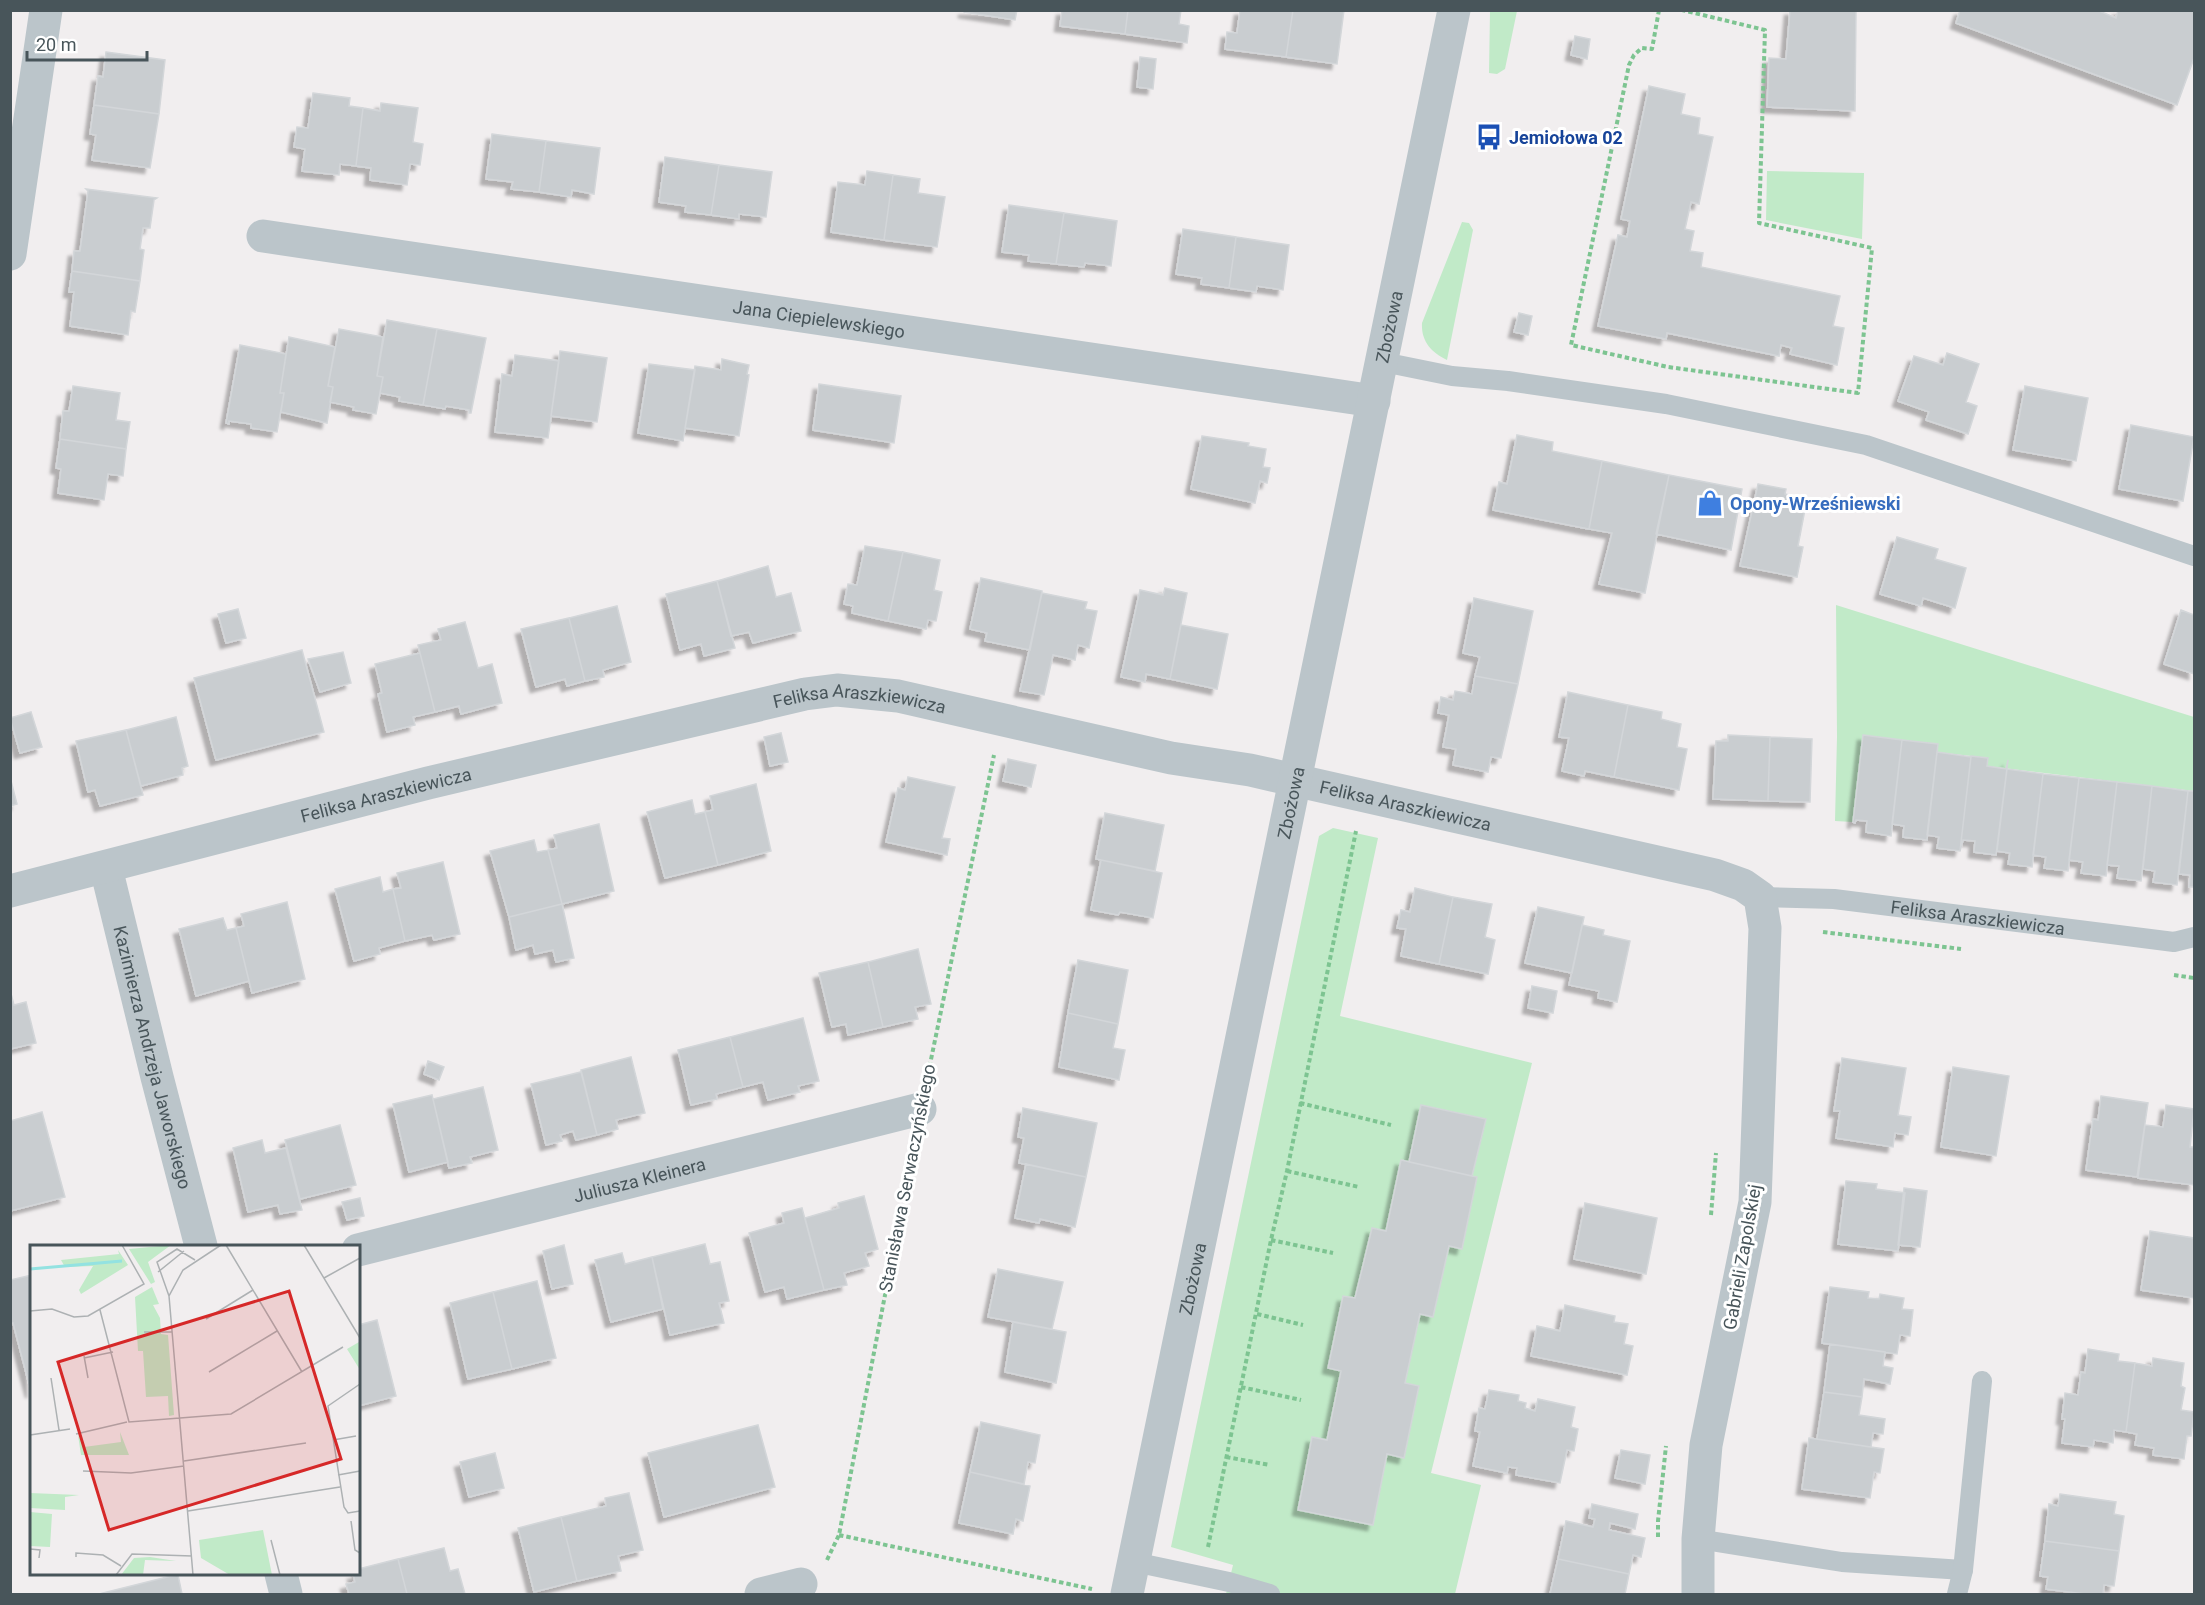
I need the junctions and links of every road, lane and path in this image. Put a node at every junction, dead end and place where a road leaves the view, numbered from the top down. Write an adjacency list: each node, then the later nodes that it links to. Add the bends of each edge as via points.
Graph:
1 (46, 10): 5 (street)
2 (1454, 10): 8 (street, Zbożowa)
3 (1659, 10): 4 (path, via 1652,49 1642,48 1629,64 1570,345 1668,367 1858,393 1872,248 1759,223 1765,30)
4 (1682, 10)
5 (15, 194): 7 (street)
6 (263, 236): 9 (street, Jana Ciepielewskiego)
7 (10, 254)
8 (1383, 362): 9 (street, Zbożowa); 10 (lane, via 1452,376 1666,404 1866,445)
9 (1374, 401): 12 (street, Zbożowa)
10 (2194, 556)
11 (1002, 719): 12 (street, Feliksa Araszkiewicza, via 1172,758); 14 (street, Feliksa Araszkiewicza, via 898,696 837,690 804,694 428,783); 19 (path, Stanisława Serwaczyńskiego)
12 (1296, 780): 16 (street, Feliksa Araszkiewicza, via 1715,875 1743,885); 40 (street, Zbożowa)
13 (1358, 822): 18 (path)
14 (106, 868): 15 (street, Feliksa Araszkiewicza); 26 (street, Kazimierza Andrzeja Jaworskiego)
15 (10, 891)
16 (1760, 897): 17 (lane, Feliksa Araszkiewicza, via 1834,899 2174,942); 38 (street, Gabrieli Zapolskiej, via 1765,928 1755,1202 1706,1445)
17 (2194, 937)
18 (1300, 1103): 20 (path); 22 (path)
19 (920, 1109): 27 (street, Juliusza Kleinera); 37 (path, Stanisława Serwaczyńskiego)
20 (1391, 1125)
21 (1716, 1151): 24 (path)
22 (1287, 1171): 23 (path); 25 (path)
23 (1359, 1187)
24 (1711, 1222)
25 (1271, 1240): 28 (path); 29 (path)
26 (201, 1245)
27 (360, 1249)
28 (1333, 1253)
29 (1257, 1314): 30 (path); 32 (path)
30 (1303, 1325)
31 (1982, 1381): 41 (lane)
32 (1241, 1387): 33 (path); 35 (path)
33 (1301, 1400)
34 (1667, 1438): 39 (path)
35 (1226, 1458): 36 (path); 43 (path)
36 (1270, 1465)
37 (839, 1535): 44 (path, Stanisława Serwaczyńskiego, via 826,1562); 45 (path)
38 (1698, 1539): 41 (lane, via 1842,1562); 50 (street, Gabrieli Zapolskiej)
39 (1658, 1542)
40 (1134, 1562): 43 (lane); 48 (street, Zbożowa)
41 (1963, 1570): 51 (lane)
42 (281, 1575): 46 (street)
43 (1202, 1577): 49 (lane)
44 (801, 1584): 47 (street)
45 (1078, 1585)
46 (286, 1594)
47 (761, 1594)
48 (1127, 1594)
49 (1270, 1594)
50 (1698, 1594)
51 (1957, 1594)

